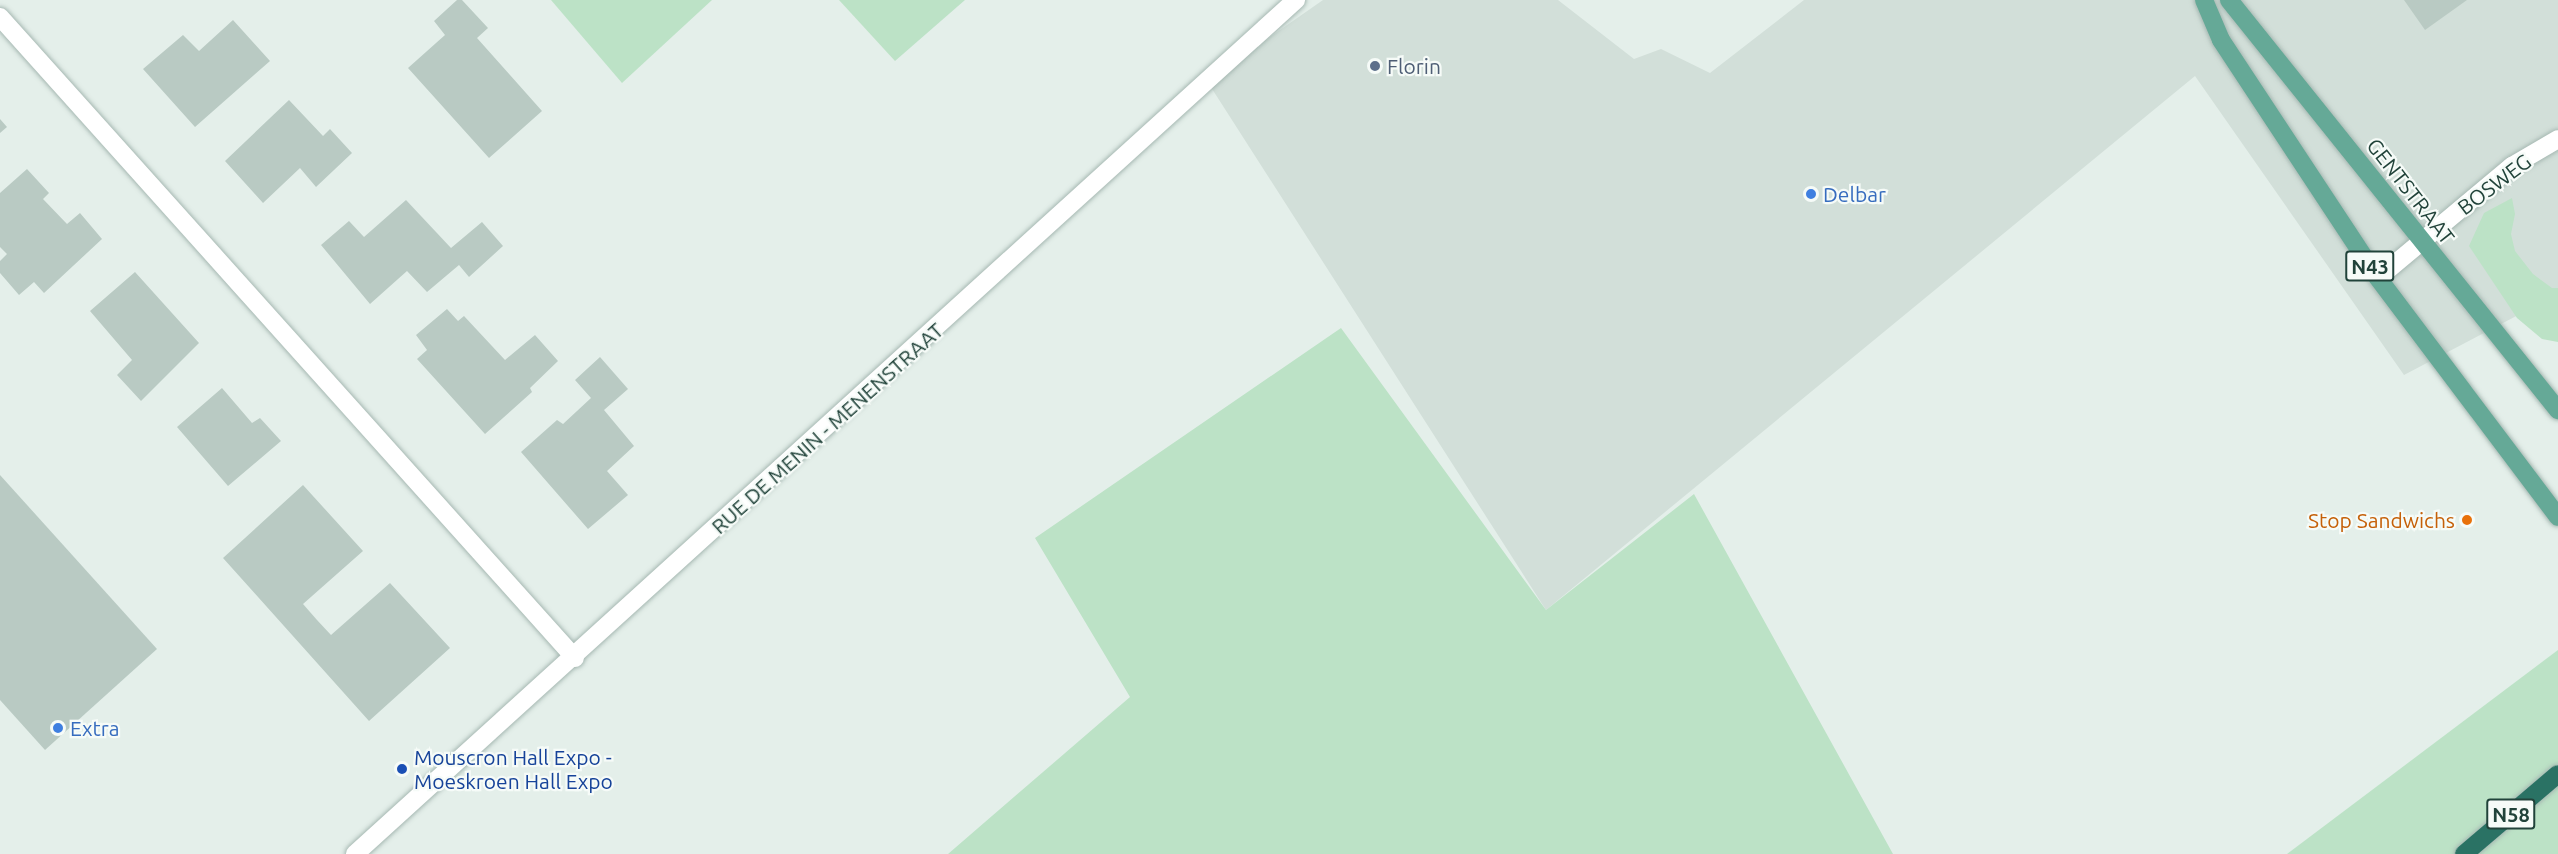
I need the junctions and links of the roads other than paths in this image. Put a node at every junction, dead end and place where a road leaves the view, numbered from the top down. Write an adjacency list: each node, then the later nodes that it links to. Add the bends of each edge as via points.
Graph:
1 (1296, 0): 10 (street, RUE DE MENIN - MENENSTRAAT)
2 (2204, 0): 7 (main road, N43, via 2221,40)
3 (2229, 0): 6 (main road, GENTSTRAAT / N43)
4 (0, 17): 10 (street)
5 (2558, 139): 6 (street, BOSWEG, via 2512,166)
6 (2422, 242): 7 (street, BOSWEG); 8 (main road, GENTSTRAAT / N43)
7 (2378, 278): 9 (main road, N43)
8 (2555, 399)
9 (2558, 517)
10 (575, 658): 12 (street, RUE DE MENIN - MENENSTRAAT)
11 (2558, 774): 13 (highway, N58)
12 (356, 854)
13 (2464, 854)

